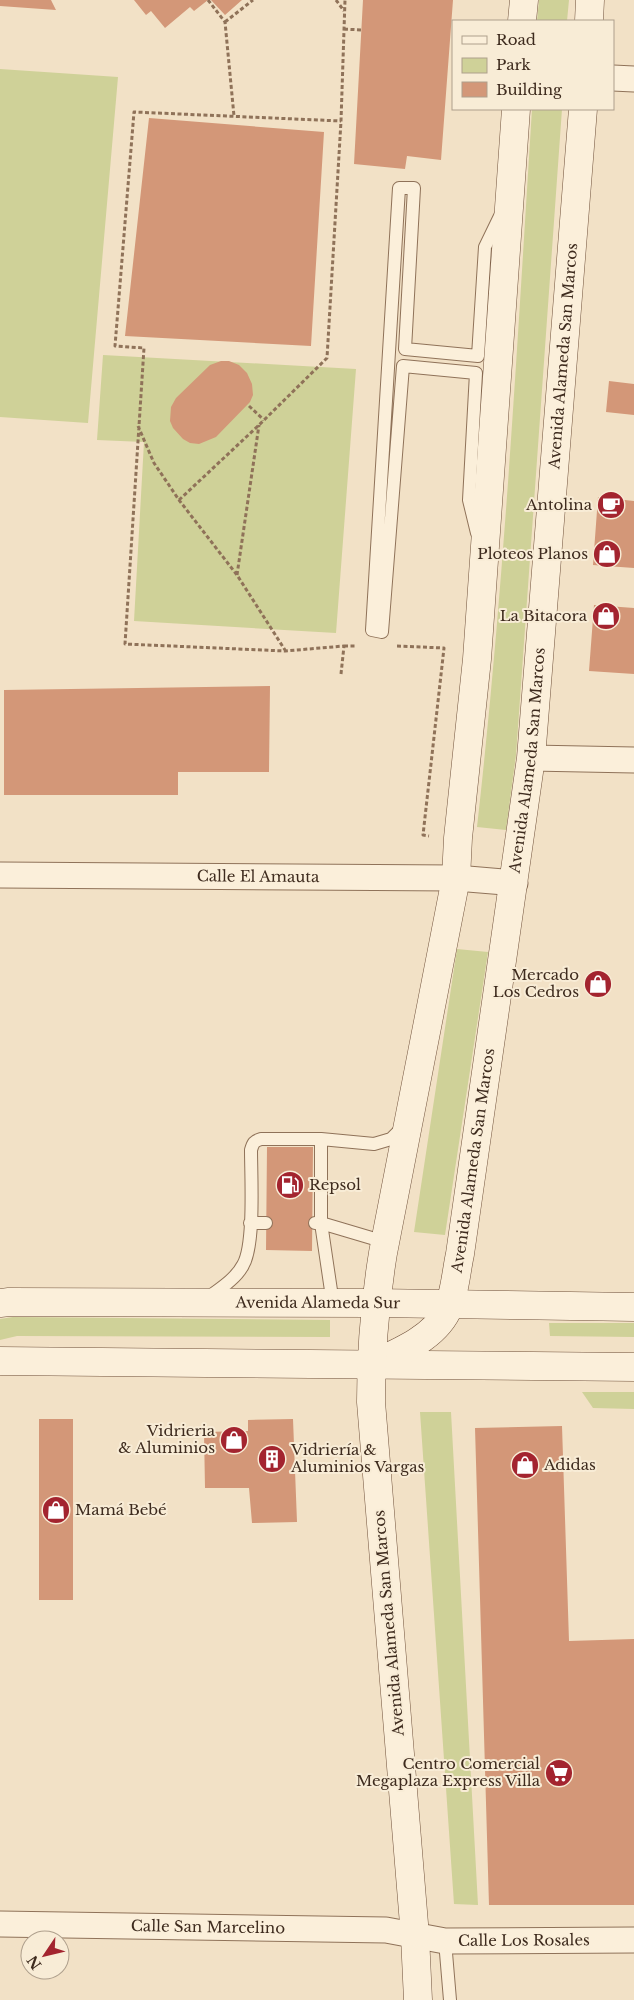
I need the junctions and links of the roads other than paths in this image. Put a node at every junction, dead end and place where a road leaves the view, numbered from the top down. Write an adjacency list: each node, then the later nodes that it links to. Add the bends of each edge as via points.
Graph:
1 (524, 0): 3 (main road)
2 (590, 0): 4 (main road)
3 (522, 20)
4 (589, 20)
5 (614, 78): 6 (street)
6 (634, 80)
7 (516, 110): 9 (main road, Avenida Alameda San Marcos)
8 (583, 110): 11 (main road, Avenida Alameda San Marcos)
9 (510, 194): 10 (main road, Avenida Alameda San Marcos); 10 (lane, via 485,247 478,356 404,348 414,188 399,188 372,630 382,632 403,366 476,372 469,500)
10 (484, 562): 14 (main road, Avenida Alameda San Marcos)
11 (532, 758): 12 (street); 15 (main road, Avenida Alameda San Marcos)
12 (634, 760)
13 (0, 875): 14 (street, Calle El Amauta)
14 (456, 878): 15 (street, Calle El Amauta); 16 (main road, Avenida Alameda San Marcos)
15 (515, 883): 26 (main road, Avenida Alameda San Marcos, via 460,1254)
16 (408, 1123): 17 (lane, via 391,1139 374,1144); 21 (main road, Avenida Alameda San Marcos)
17 (321, 1139): 18 (lane, via 260,1139 252,1144); 20 (lane)
18 (250, 1223): 19 (lane); 22 (lane, via 250,1246 243,1266)
19 (266, 1223)
20 (317, 1223): 21 (lane); 25 (lane)
21 (385, 1242): 24 (main road, Avenida Alameda San Marcos)
22 (203, 1301): 23 (main road, Avenida Alameda Sur); 25 (main road, Avenida Alameda Sur)
23 (0, 1303)
24 (375, 1303): 25 (main road, Avenida Alameda Sur); 26 (main road, Avenida Alameda Sur); 29 (main road, Avenida Alameda San Marcos)
25 (334, 1304)
26 (449, 1305): 27 (main road, Avenida Alameda Sur); 29 (main road, Avenida Alameda San Marcos, via 440,1322 429,1332)
27 (634, 1307)
28 (0, 1361): 29 (main road)
29 (371, 1365): 30 (main road); 32 (main road, Avenida Alameda San Marcos, via 371,1402)
30 (634, 1367)
31 (0, 1924): 32 (street, Calle San Marcelino, via 386,1930)
32 (414, 1936): 34 (street, Calle Los Rosales); 35 (main road, Avenida Alameda San Marcos)
33 (634, 1940): 34 (street, Calle Los Rosales)
34 (445, 1941): 36 (lane)
35 (418, 2000)
36 (450, 2000)

